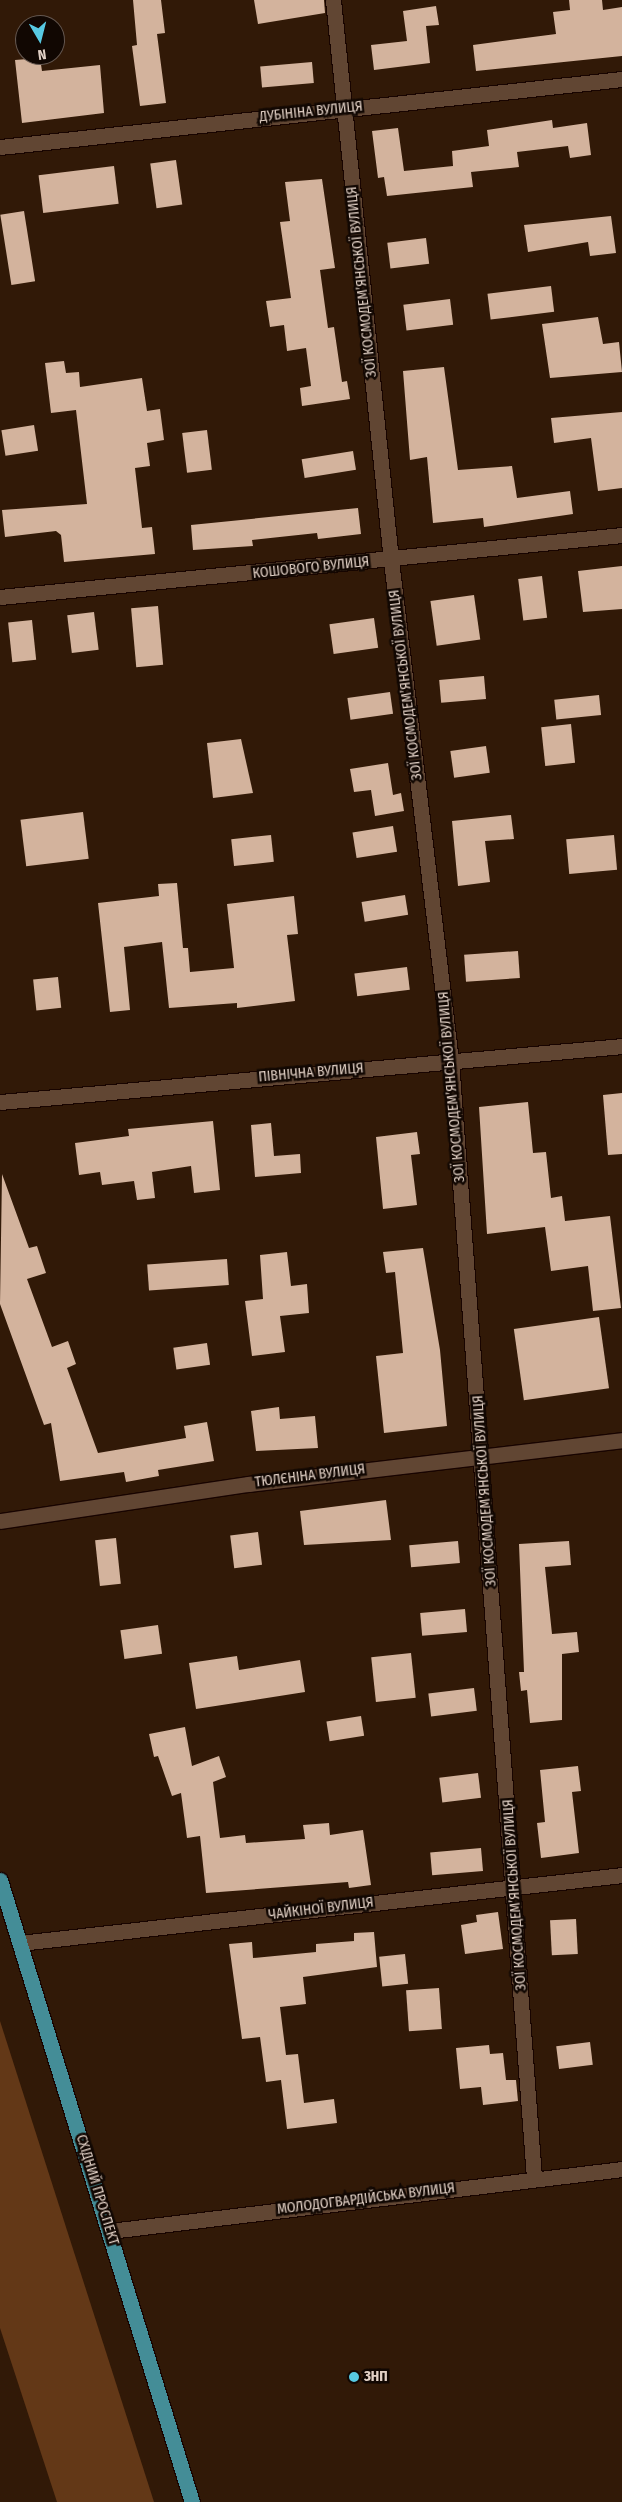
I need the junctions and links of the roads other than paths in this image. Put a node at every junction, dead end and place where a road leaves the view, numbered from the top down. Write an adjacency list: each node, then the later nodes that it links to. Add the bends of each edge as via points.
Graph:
1 (333, 0): 3 (street, ЗОЇ КОСМОДЕМ’ЯНСЬКОЇ ВУЛИЦЯ)
2 (622, 79): 3 (street, ДУБІНІНА ВУЛИЦЯ)
3 (344, 108): 4 (street, ДУБІНІНА ВУЛИЦЯ); 6 (street, ЗОЇ КОСМОДЕМ’ЯНСЬКОЇ ВУЛИЦЯ)
4 (0, 147)
5 (622, 535): 6 (street, КОШОВОГО ВУЛИЦЯ)
6 (391, 560): 7 (street, КОШОВОГО ВУЛИЦЯ); 9 (street, ЗОЇ КОСМОДЕМ’ЯНСЬКОЇ ВУЛИЦЯ)
7 (0, 597)
8 (622, 1046): 9 (street, ПІВНІЧНА ВУЛИЦЯ)
9 (451, 1061): 10 (street, ПІВНІЧНА ВУЛИЦЯ); 12 (street, ЗОЇ КОСМОДЕМ’ЯНСЬКОЇ ВУЛИЦЯ)
10 (0, 1102)
11 (622, 1440): 12 (street, ТЮЛЄНІНА ВУЛИЦЯ)
12 (482, 1455): 13 (street, ТЮЛЄНІНА ВУЛИЦЯ); 16 (street, ЗОЇ КОСМОДЕМ’ЯНСЬКОЇ ВУЛИЦЯ)
13 (0, 1521)
14 (622, 1875): 16 (street, ЧАЙКІНОЇ ВУЛИЦЯ)
15 (0, 1880): 17 (main road, СХІДНИЙ ПРОСПЕКТ)
16 (514, 1886): 17 (street, ЧАЙКІНОЇ ВУЛИЦЯ); 19 (street, ЗОЇ КОСМОДЕМ’ЯНСЬКОЇ ВУЛИЦЯ)
17 (20, 1943): 20 (main road, СХІДНИЙ ПРОСПЕКТ)
18 (622, 2169): 19 (street, МОЛОДОГВАРДІЙСЬКА ВУЛИЦЯ)
19 (534, 2178): 20 (street, МОЛОДОГВАРДІЙСЬКА ВУЛИЦЯ)
20 (110, 2230): 21 (main road, СХІДНИЙ ПРОСПЕКТ)
21 (192, 2502)

